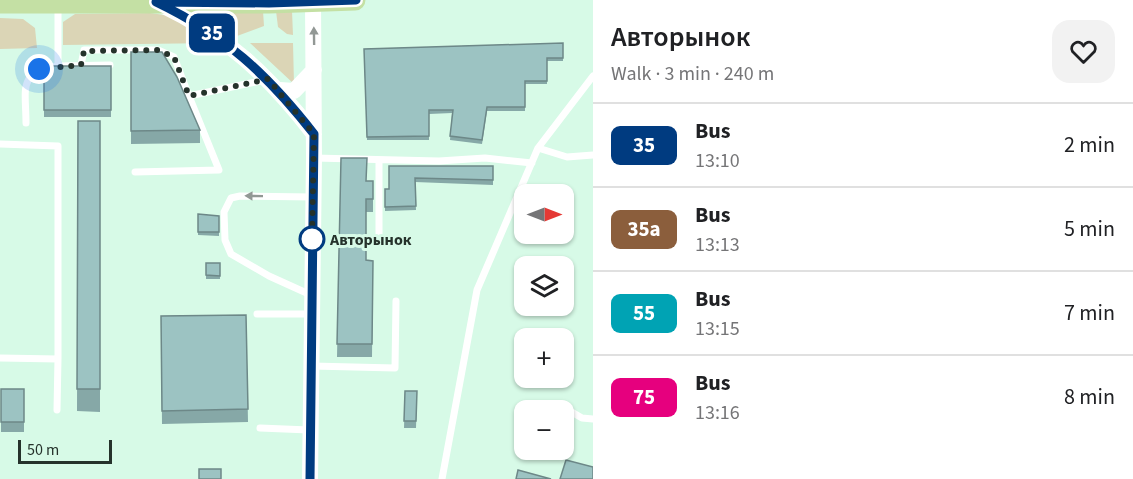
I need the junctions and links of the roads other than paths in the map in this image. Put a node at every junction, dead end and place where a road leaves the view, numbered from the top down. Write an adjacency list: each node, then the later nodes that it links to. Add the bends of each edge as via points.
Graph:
1 (355, 0): 2 (main road)
2 (313, 1): 3 (main road); 9 (street, one-way to 2)
3 (156, 2): 5 (main road); 11 (street, via 211,32)
4 (0, 3): 5 (main road)
5 (58, 3): 8 (lane)
6 (81, 65): 7 (lane); 8 (lane); 12 (lane, via 84,51 158,50 174,57)
7 (110, 65)
8 (58, 66): 13 (lane, via 31,74 26,84)
9 (314, 70): 11 (street, via 294,91); 14 (street)
10 (593, 76): 16 (lane)
11 (274, 85): 12 (lane); 14 (street)
12 (189, 96): 21 (lane, via 219,170)
13 (26, 123)
14 (314, 134): 18 (street)
15 (0, 144): 29 (lane, via 58,146)
16 (538, 148): 17 (lane, via 567,157); 20 (lane)
17 (593, 155)
18 (314, 158): 19 (lane); 22 (street)
19 (379, 160): 20 (lane, via 484,158); 23 (lane)
20 (532, 163): 37 (lane, via 477,290)
21 (135, 172)
22 (313, 197): 24 (street); 24 (lane, one-way to 24, via 240,196 231,198 224,212 225,240 231,254)
23 (379, 242)
24 (311, 295): 27 (street)
25 (396, 301): 30 (lane, via 395,368)
26 (257, 314): 27 (lane)
27 (310, 314): 30 (street)
28 (0, 358): 29 (lane)
29 (58, 359): 31 (lane)
30 (310, 366): 35 (street)
31 (57, 410)
32 (574, 413): 33 (lane)
33 (593, 419)
34 (260, 428): 35 (lane)
35 (310, 430): 36 (street)
36 (310, 479)
37 (442, 479)

